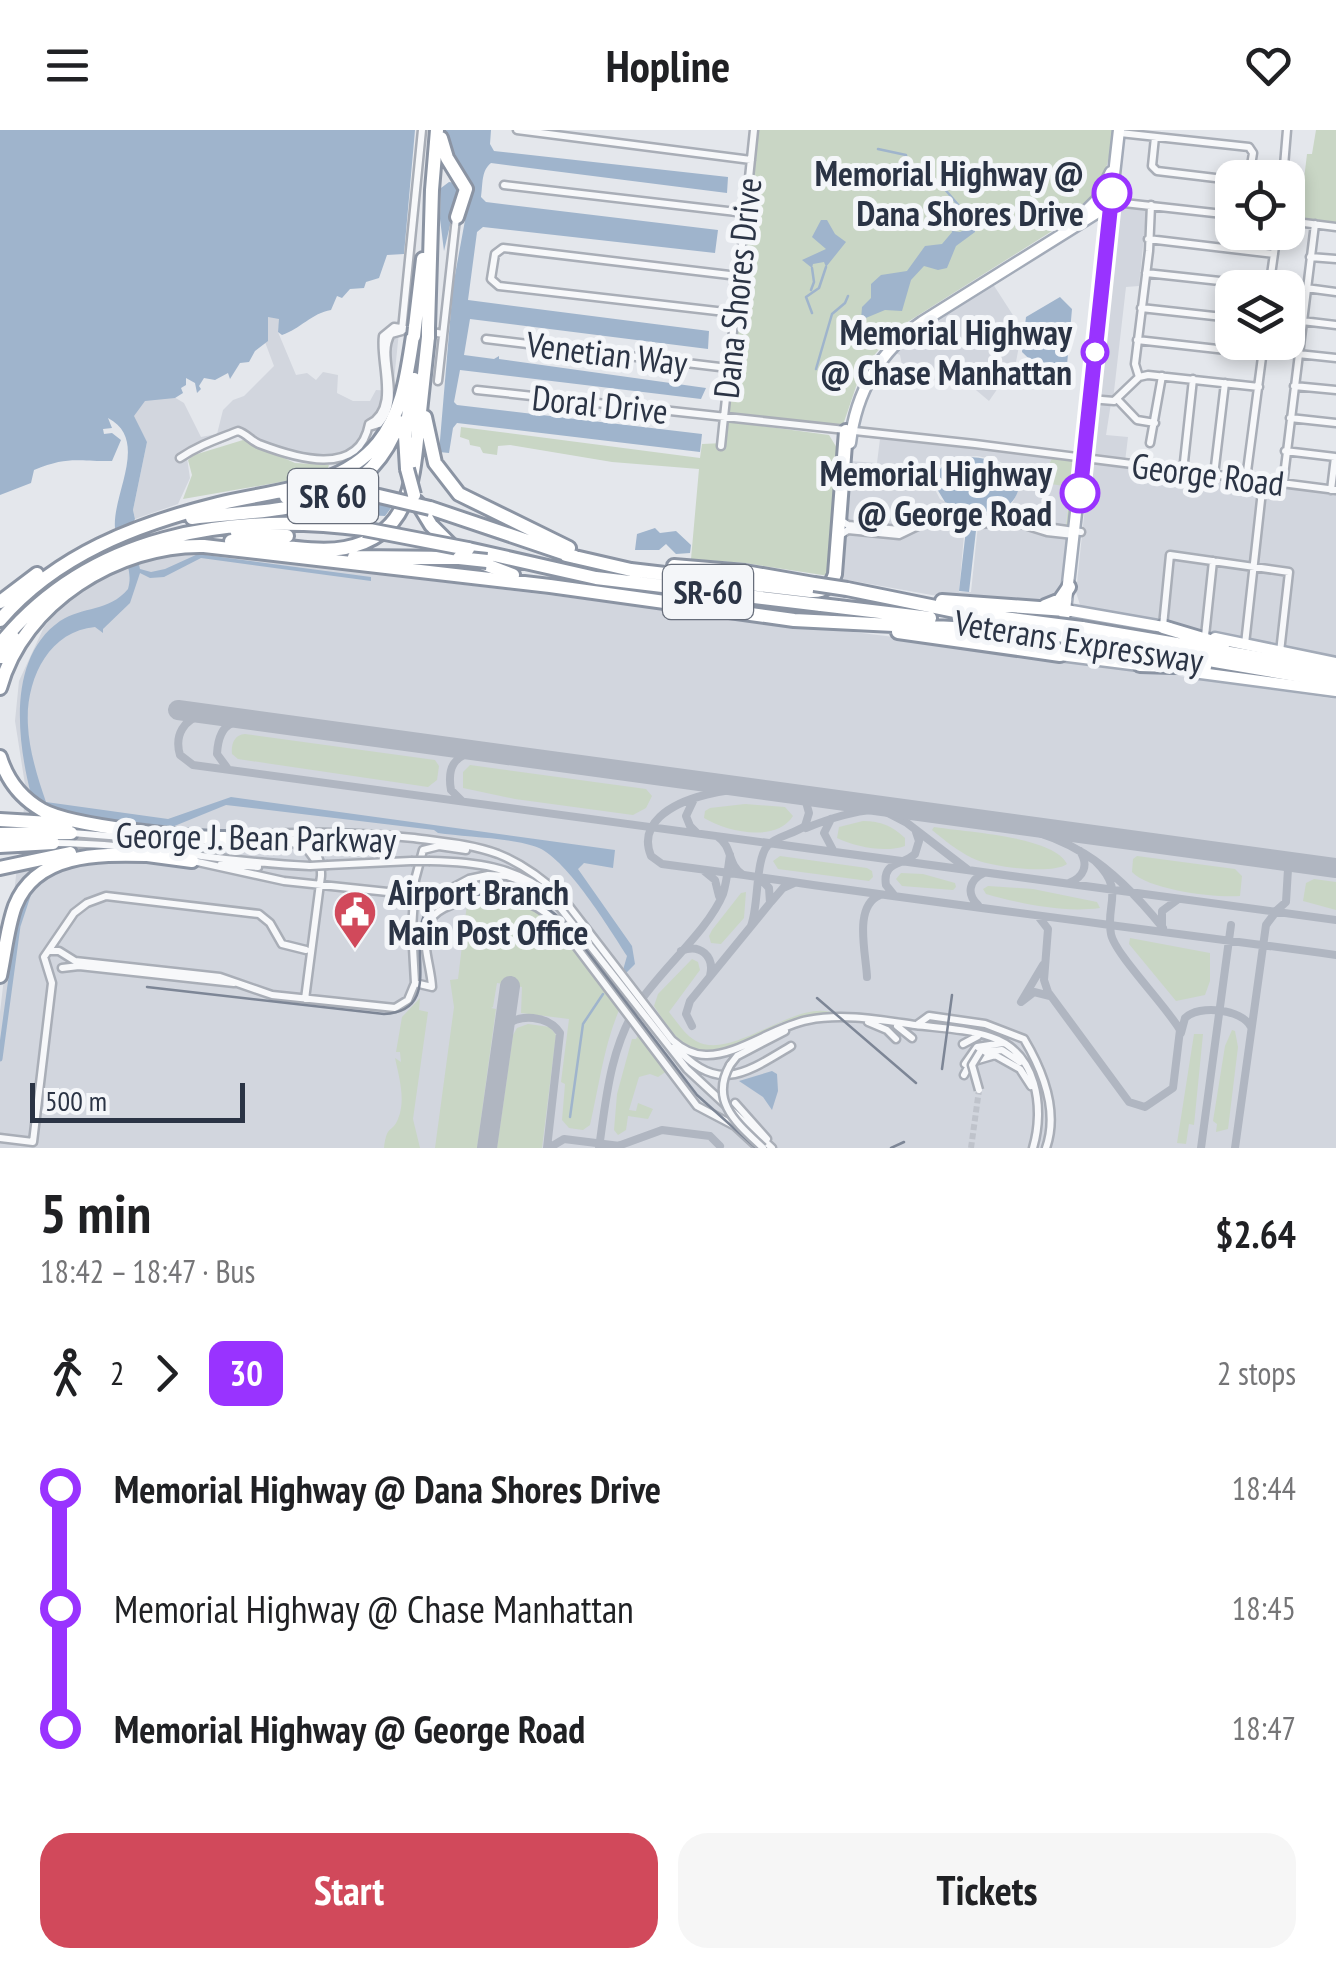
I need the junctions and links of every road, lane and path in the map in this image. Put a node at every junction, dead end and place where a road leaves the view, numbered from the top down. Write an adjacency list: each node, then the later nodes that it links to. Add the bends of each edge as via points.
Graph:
1 (426, 130): 29 (highway); 44 (street)
2 (439, 130): 14 (highway); 19 (highway, via 466,188)
3 (516, 130): 9 (street)
4 (754, 130): 9 (street, Dana Shores Drive)
5 (1288, 130): 11 (street)
6 (1122, 132): 7 (street); 8 (main road); 15 (main road)
7 (1155, 137): 10 (street, via 1248,147); 12 (street, via 1157,171)
8 (1116, 157): 15 (main road); 69 (main road, via 1103,190 1083,215 891,340 859,387)
9 (750, 160): 17 (street, Dana Shores Drive)
10 (1251, 160)
11 (1284, 160)
12 (1215, 178)
13 (504, 185): 17 (street)
14 (432, 197): 19 (highway, via 442,180 458,181 463,192); 29 (highway)
15 (1114, 201): 16 (street); 20 (main road); 25 (main road); 28 (main road)
16 (1151, 206): 18 (street); 24 (street)
17 (745, 213): 34 (street, Dana Shores Drive)
18 (1215, 213)
19 (457, 217): 45 (street)
20 (1082, 222): 25 (main road, via 1096,225); 69 (main road, via 899,340 866,384)
21 (1305, 223): 22 (street)
22 (1315, 224): 23 (street); 30 (street)
23 (1336, 226)
24 (1148, 239): 27 (street); 33 (street)
25 (1107, 240): 28 (main road)
26 (1275, 250): 27 (street)
27 (1274, 254): 32 (street)
28 (1108, 255): 63 (main road)
29 (427, 256): 44 (highway)
30 (1310, 256): 31 (street); 36 (street)
31 (1336, 260)
32 (1272, 270)
33 (1146, 273): 35 (street); 39 (street)
34 (738, 276): 40 (street, Dana Shores Drive); 40 (street, via 503,248 495,254 491,279 499,286)
35 (1215, 280)
36 (1306, 288): 37 (street); 38 (street)
37 (1336, 292)
38 (1305, 296)
39 (1141, 308): 41 (street); 47 (street)
40 (734, 313): 53 (street, Dana Shores Drive)
41 (1215, 316)
42 (1305, 321): 43 (street)
43 (1336, 325)
44 (416, 330): 45 (street); 57 (highway, SR 60); 73 (street, via 386,340 387,413 380,424 368,425 360,447 333,460 285,454 240,431); 81 (highway, bridge, via 405,436); 82 (highway, SR 60, via 398,410 360,461 314,484); 85 (highway, SR 60, via 396,430 376,464 348,488 304,505)
45 (443, 334): 57 (street)
46 (486, 339): 53 (street, Venetian Way)
47 (1137, 340): 48 (street); 55 (street)
48 (1215, 349)
49 (1305, 355): 50 (street)
50 (1336, 358)
51 (1261, 360): 60 (street)
52 (1297, 360): 59 (street)
53 (728, 368): 65 (street, Dana Shores Drive)
54 (1162, 376): 55 (street); 56 (street); 68 (street)
55 (1139, 377): 64 (street)
56 (1193, 379): 58 (street); 75 (street)
57 (431, 380): 81 (highway, SR 60); 93 (highway, via 430,452 449,485 471,503)
58 (1225, 383): 60 (street); 76 (street)
59 (1294, 386): 62 (street); 66 (street)
60 (1259, 387): 77 (street)
61 (477, 390): 65 (street, Doral Drive)
62 (1336, 390)
63 (1093, 399): 64 (street); 74 (main road)
64 (1117, 399): 68 (street, via 1137,420)
65 (723, 418): 69 (street, George Road); 71 (street, Dana Shores Drive)
66 (1290, 418): 67 (street); 72 (street)
67 (1336, 422)
68 (1155, 423): 70 (street)
69 (849, 431): 74 (street, George Road); 84 (main road); 92 (highway, via 836,572 824,590 631,570)
70 (1150, 443)
71 (721, 446)
72 (1286, 451): 79 (street); 80 (street, via 1335,457)
73 (180, 458)
74 (1086, 458): 75 (street, George Road); 86 (main road)
75 (1183, 471): 76 (street, George Road)
76 (1214, 475): 77 (street, George Road)
77 (1246, 479): 78 (street, George Road)
78 (1264, 482): 79 (street, George Road); 95 (street)
79 (1283, 484): 80 (street, George Road)
80 (1334, 490)
81 (412, 493): 88 (highway, via 384,524 354,539); 89 (highway, SR 60, via 390,526 347,548 227,541); 101 (highway, via 439,534 478,563)
82 (181, 515): 85 (highway, SR 60); 92 (highway, SR-60 / SR-60, bridge, via 324,493 386,497)
83 (964, 519): 84 (street, via 937,514 894,530); 86 (street); 87 (street, via 937,518 899,535)
84 (842, 521): 87 (main road)
85 (146, 525): 107 (highway, SR 60, via 84,552)
86 (1077, 533): 103 (main road)
87 (842, 534): 96 (main road)
88 (164, 537): 90 (highway, SR-60 / SR-60, bridge, via 304,524 364,530); 114 (highway, SR-60, via 78,574)
89 (204, 546): 91 (highway); 99 (highway, SR 60, via 132,558)
90 (463, 554): 91 (highway); 97 (highway, SR-60 / SR-60); 100 (highway, bridge, via 586,583)
91 (282, 555): 101 (highway)
92 (566, 556): 93 (highway, SR-60 / SR-60)
93 (598, 560): 98 (highway, SR-60 / SR-60, bridge, via 735,571)
94 (1214, 562): 95 (street); 109 (street, via 1170,555); 113 (street)
95 (1254, 566): 115 (street); 117 (street, via 1289,572)
96 (841, 569): 100 (highway, via 838,598 821,612)
97 (596, 578): 100 (highway); 104 (highway, SR-60 / SR-60)
98 (848, 590): 102 (highway, Veterans Expressway)
99 (65, 594): 119 (highway); 125 (highway, SR 60, via 25,635)
100 (683, 596)
101 (630, 597): 108 (highway)
102 (905, 601): 105 (highway); 110 (highway, Veterans Expressway)
103 (1070, 602): 105 (highway); 105 (highway); 106 (main road); 118 (main road)
104 (820, 605): 111 (highway, Veterans Expressway, bridge)
105 (1038, 608)
106 (1088, 612): 109 (main road); 120 (main road, via 1077,622 1074,643)
107 (1, 614)
108 (852, 624): 111 (highway); 118 (highway)
109 (1163, 627): 113 (main road); 121 (highway)
110 (1058, 630): 111 (highway, Veterans Expressway); 112 (highway, Veterans Expressway, bridge)
111 (1033, 632)
112 (1082, 633): 116 (highway, Veterans Expressway); 123 (highway, Veterans Expressway)
113 (1205, 636): 115 (main road)
114 (0, 644)
115 (1244, 645): 117 (main road)
116 (1193, 647): 121 (highway, Veterans Expressway); 124 (highway)
117 (1280, 653): 124 (main road)
118 (1063, 655): 120 (main road)
119 (0, 656)
120 (1089, 658): 122 (main road)
121 (1293, 664): 124 (highway, Veterans Expressway)
122 (1140, 665): 123 (highway); 126 (main road)
123 (1252, 669): 124 (highway, Veterans Expressway)
124 (1336, 673)
125 (0, 688)
126 (1336, 691)
127 (0, 757): 129 (highway, via 8,778)
128 (0, 827): 129 (highway); 129 (highway, via 35,824)
129 (54, 833): 130 (highway); 132 (highway, via 116,826); 134 (highway, via 37,843); 136 (highway, via 99,850); 139 (highway)
130 (71, 833): 133 (street, George J. Bean Parkway)
131 (362, 834): 132 (street, George J. Bean Parkway); 135 (street); 141 (street, George J. Bean Parkway, via 487,850)
132 (225, 838): 133 (street, George J. Bean Parkway)
133 (186, 842): 140 (street, via 298,839 318,858)
134 (0, 846)
135 (423, 850): 141 (street, via 493,856); 142 (street)
136 (148, 851): 137 (highway); 138 (street, George J. Bean Parkway); 140 (street, via 295,842 314,858); 153 (highway, via 66,860 41,873 14,910)
137 (192, 860): 138 (street); 140 (street)
138 (310, 866): 144 (street, George J. Bean Parkway, bridge, via 486,865 541,888)
139 (0, 868)
140 (319, 885): 142 (street); 147 (street)
141 (553, 888): 163 (street, George J. Bean Parkway)
142 (416, 895): 143 (street); 145 (street)
143 (429, 896): 144 (street, via 478,876 508,876); 145 (street, via 421,900)
144 (568, 914): 170 (street, George J. Bean Parkway)
145 (412, 936): 156 (street)
146 (58, 937): 147 (street, via 77,910 110,895 260,914 281,945); 148 (street); 149 (street)
147 (307, 950): 152 (street)
148 (49, 951): 149 (street); 150 (street)
149 (62, 954): 151 (street); 155 (street)
150 (47, 968): 151 (street); 154 (street)
151 (62, 968): 154 (street); 155 (street)
152 (306, 970): 157 (street, via 300,991); 158 (street)
153 (0, 976)
154 (52, 983): 179 (street, via 34,1142)
155 (234, 983): 157 (street)
156 (415, 984): 158 (street, via 408,1000 390,1008); 180 (street, via 432,986 427,930 440,909 497,898 531,904 560,926 697,1106)
157 (286, 996): 158 (street)
158 (305, 999)
159 (860, 1018): 160 (street, George J. Bean Parkway); 161 (street, George J. Bean Parkway); 166 (street)
160 (804, 1021): 163 (street, George J. Bean Parkway, via 705,1056 683,1049); 180 (street, bridge, via 738,1056 722,1088 726,1110)
161 (886, 1021): 162 (street, George J. Bean Parkway); 165 (street)
162 (917, 1025): 164 (street, George J. Bean Parkway); 178 (street, via 929,1016 1020,1036 1044,1083)
163 (664, 1028): 169 (street, via 685,1057 720,1076 748,1072)
164 (984, 1035): 167 (street); 168 (street, George J. Bean Parkway)
165 (912, 1038)
166 (896, 1039)
167 (963, 1044)
168 (1004, 1044): 171 (street); 173 (street, George J. Bean Parkway)
169 (792, 1046)
170 (670, 1048): 174 (street); 181 (street, George J. Bean Parkway)
171 (977, 1051): 172 (street, bridge, via 963,1075 977,1058); 172 (street, bridge, via 972,1065 979,1090 978,1063); 173 (street, via 1002,1050)
172 (1007, 1060): 175 (street)
173 (1026, 1065): 175 (street, George J. Bean Parkway)
174 (712, 1078)
175 (1036, 1090): 177 (street, George J. Bean Parkway)
176 (735, 1103): 181 (street)
177 (1038, 1129): 178 (street); 182 (street, George J. Bean Parkway)
178 (1051, 1130): 183 (street)
179 (0, 1138)
180 (761, 1148)
181 (773, 1148)
182 (1033, 1148)
183 (1046, 1148)

